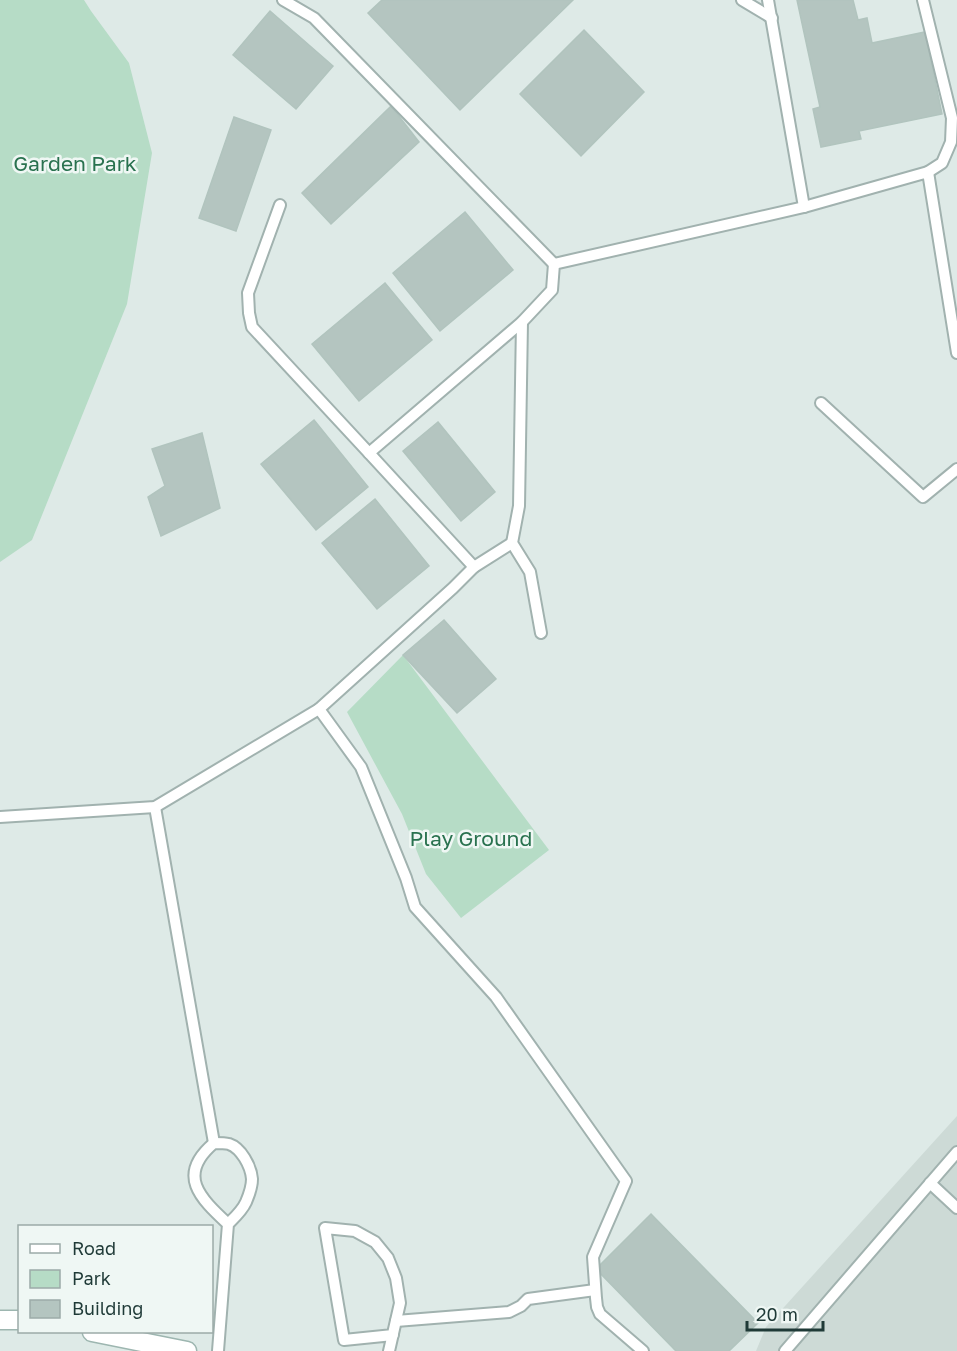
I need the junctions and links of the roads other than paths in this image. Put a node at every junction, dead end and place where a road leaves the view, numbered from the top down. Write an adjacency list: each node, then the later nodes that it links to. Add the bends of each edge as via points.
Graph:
1 (283, 0): 9 (lane, via 314,18)
2 (742, 0): 5 (lane)
3 (768, 0): 5 (lane)
4 (923, 0): 6 (lane, via 952,117 951,142 942,163)
5 (772, 18): 8 (lane)
6 (928, 172): 8 (lane); 11 (lane)
7 (280, 205): 13 (lane, via 248,293 252,327)
8 (804, 207): 9 (lane)
9 (554, 264): 10 (lane, via 552,290)
10 (522, 322): 13 (lane); 15 (lane, via 519,506)
11 (957, 353)
12 (821, 403): 14 (lane, via 923,497)
13 (369, 453): 16 (lane)
14 (957, 469)
15 (512, 543): 16 (lane); 17 (lane, via 531,572)
16 (474, 567): 18 (lane)
17 (540, 633)
18 (319, 709): 19 (lane); 26 (lane, via 361,767 415,907 496,997 626,1181 593,1257)
19 (155, 807): 20 (lane); 21 (lane)
20 (0, 817)
21 (214, 1143): 25 (lane, via 201,1156 194,1176 197,1191 206,1204); 25 (lane, via 238,1149 252,1178 246,1203)
22 (957, 1152): 23 (lane)
23 (930, 1183): 24 (lane); 36 (lane)
24 (957, 1208)
25 (228, 1224): 33 (lane)
26 (595, 1290): 29 (lane, via 528,1299 509,1312); 35 (lane, via 600,1314)
27 (0, 1320): 28 (street)
28 (18, 1320)
29 (396, 1321): 31 (lane); 31 (lane, via 400,1303 388,1258 375,1242 355,1231 326,1228 344,1340)
30 (97, 1333): 32 (street)
31 (393, 1335): 34 (lane)
32 (187, 1351)
33 (218, 1351)
34 (389, 1351)
35 (643, 1351)
36 (785, 1351)

